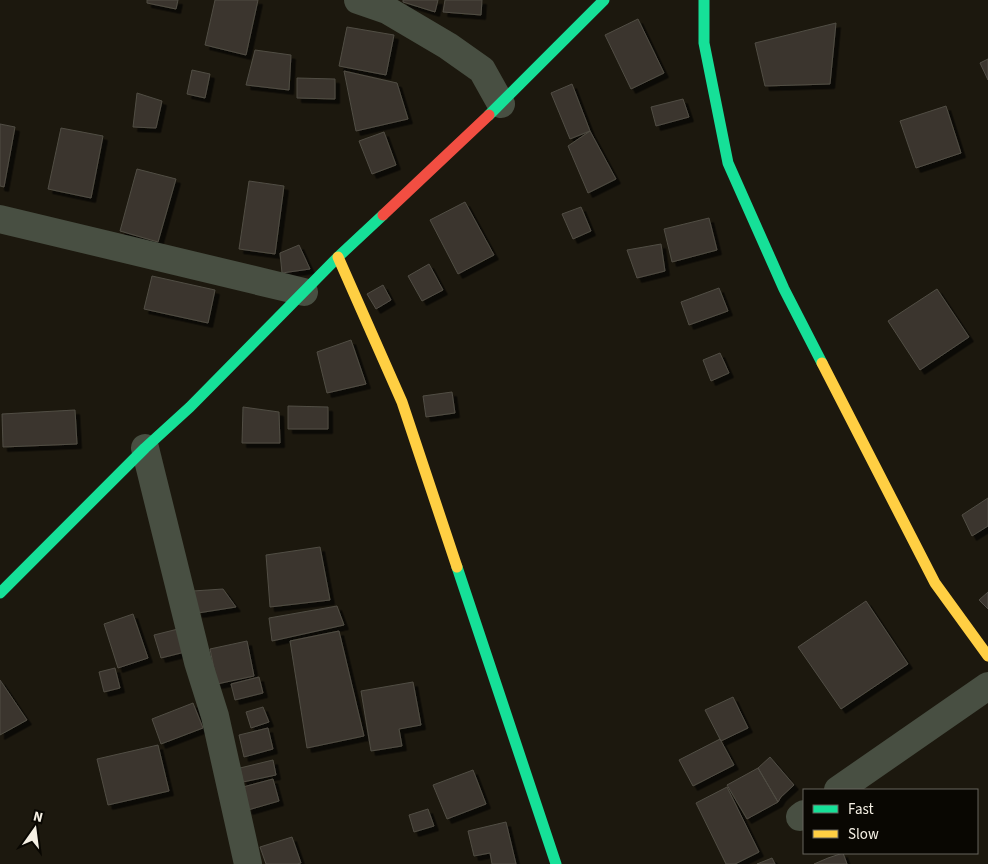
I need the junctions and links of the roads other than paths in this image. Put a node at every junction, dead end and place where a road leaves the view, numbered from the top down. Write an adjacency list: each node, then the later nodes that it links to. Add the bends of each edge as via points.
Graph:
1 (358, 0): 4 (street, via 387,10 482,70)
2 (604, 0): 4 (street)
3 (704, 0): 10 (street, via 704,43 728,163 784,289 935,583)
4 (501, 104): 6 (street)
5 (0, 218): 7 (street)
6 (338, 257): 7 (street); 14 (street, via 402,402)
7 (304, 292): 8 (street)
8 (145, 448): 9 (street); 13 (street, via 198,662 215,716)
9 (0, 593)
10 (988, 656)
11 (988, 686): 12 (street)
12 (839, 789)
13 (248, 864)
14 (556, 864)

